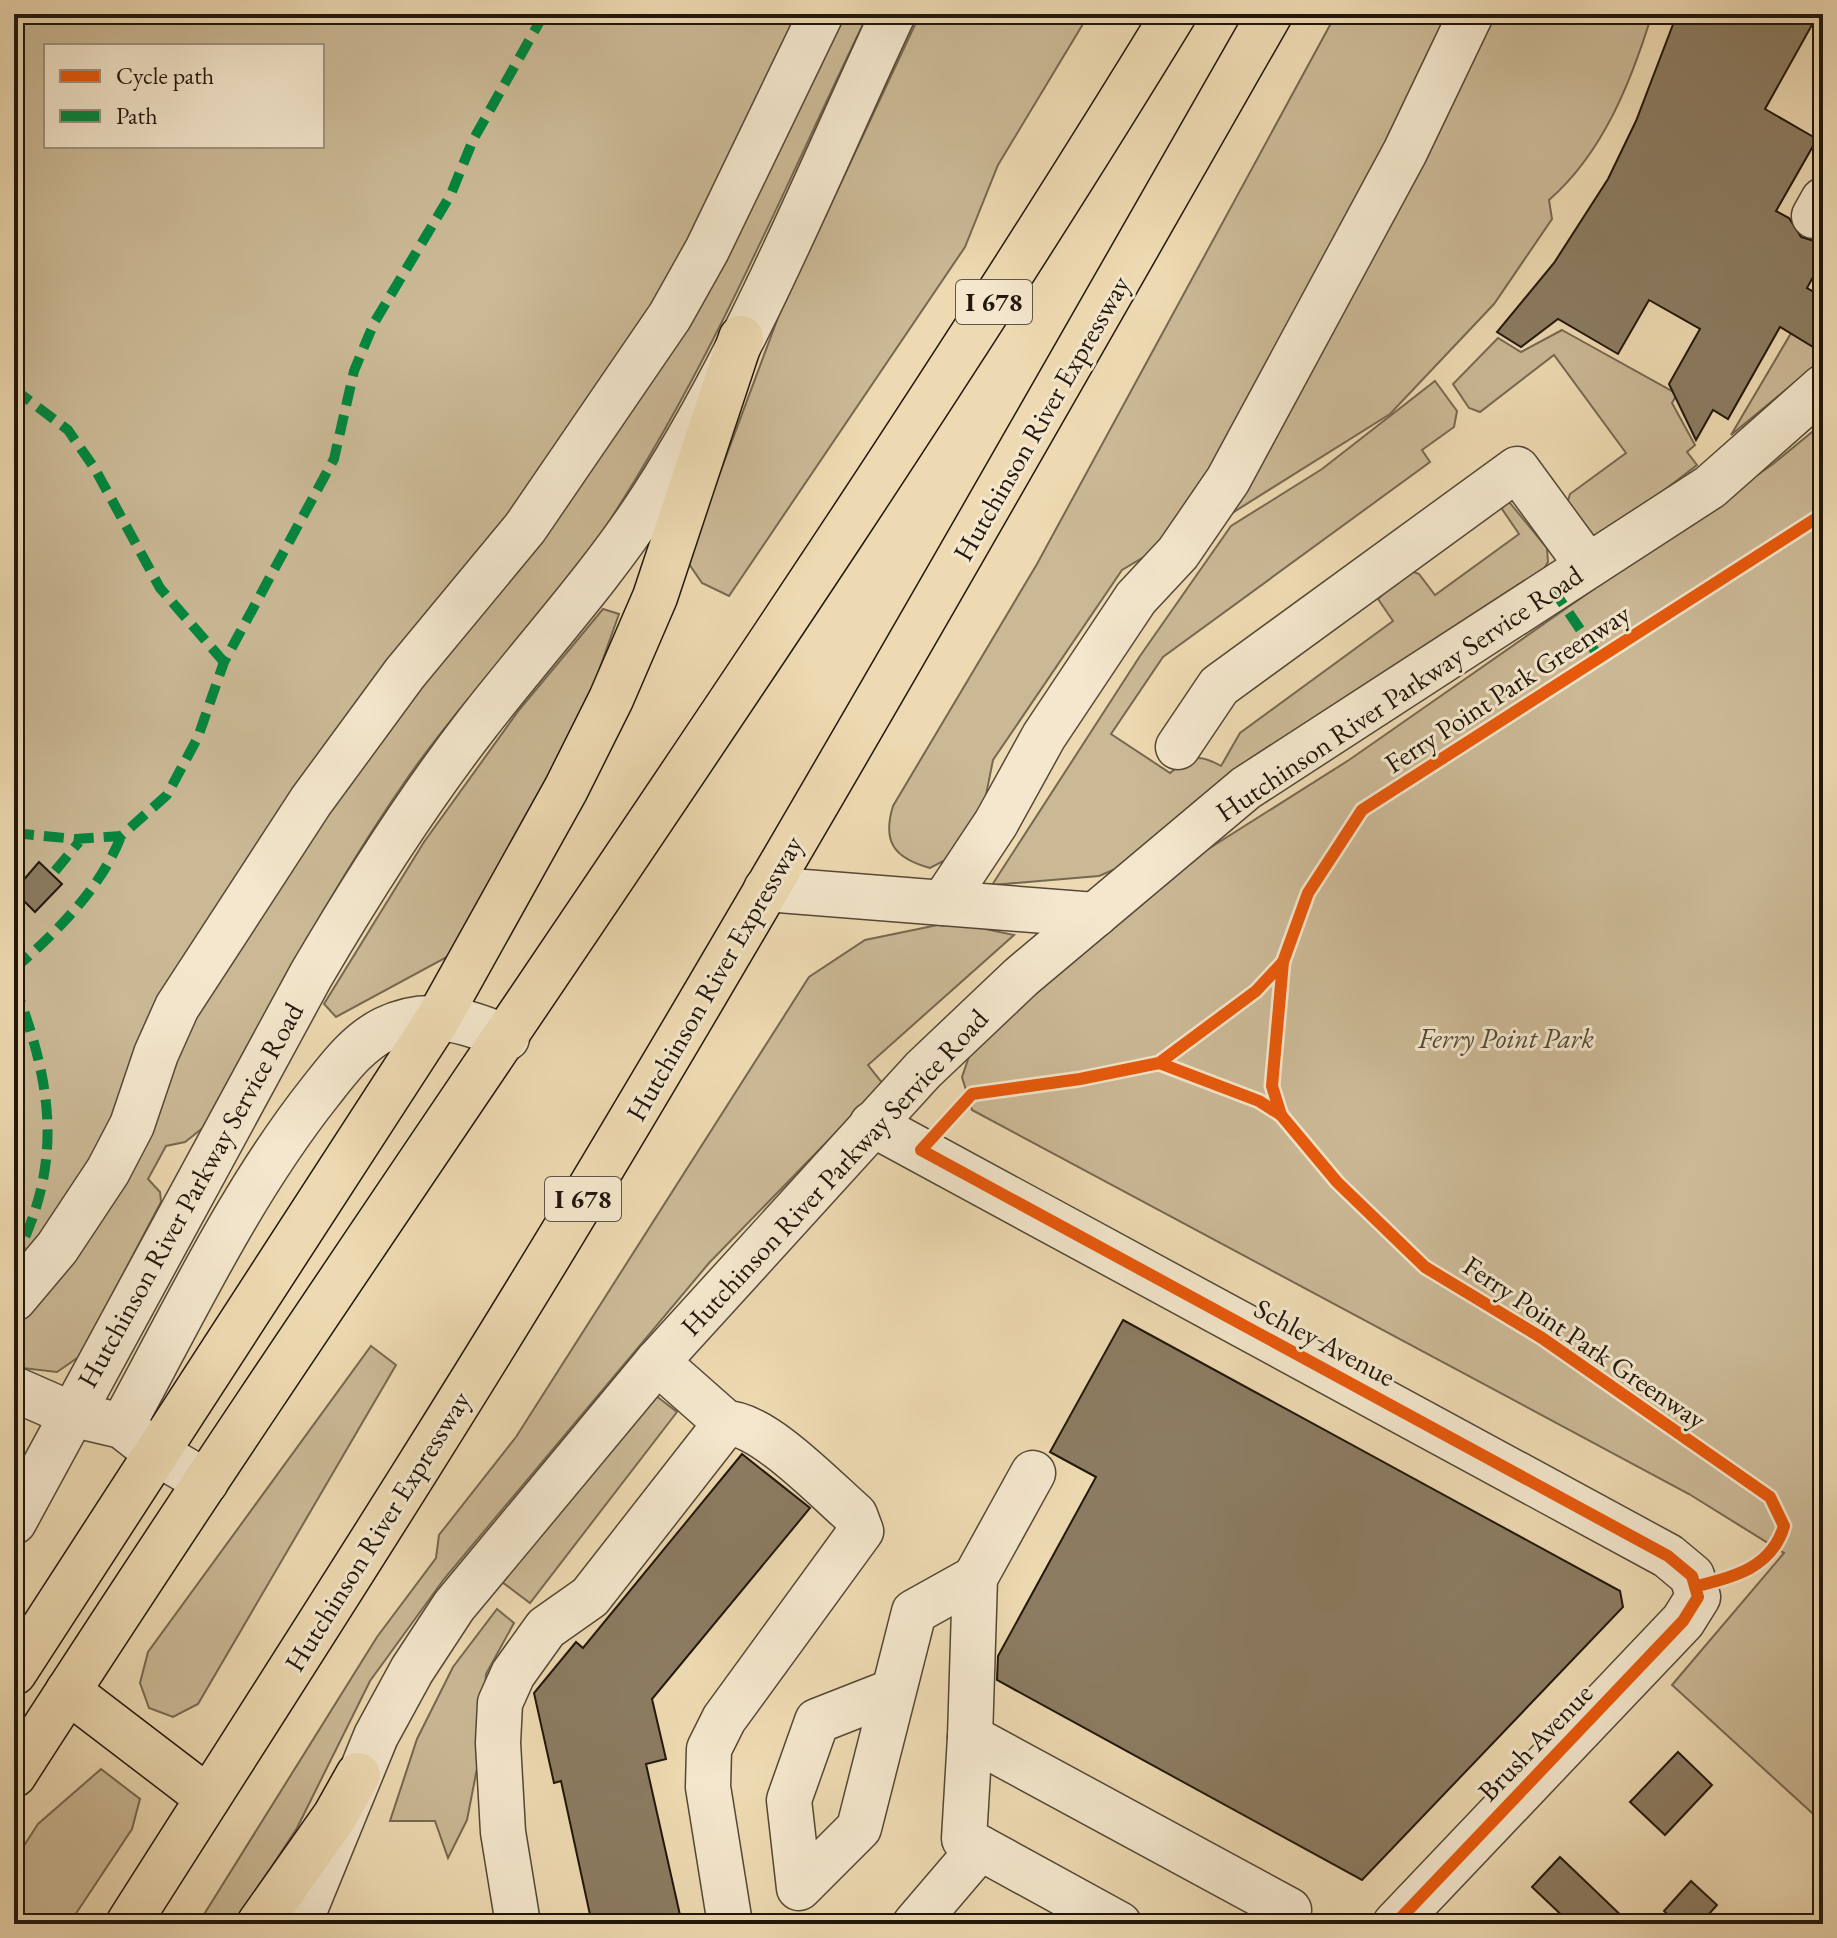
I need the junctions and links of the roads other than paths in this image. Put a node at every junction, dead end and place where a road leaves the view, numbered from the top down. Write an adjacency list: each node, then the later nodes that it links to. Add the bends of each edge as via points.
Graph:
1 (821, 14): 16 (street, via 670,316 525,528 405,673 311,801 184,995 108,1171 57,1248)
2 (893, 14): 6 (street, Hutchinson River Parkway Service Road)
3 (1174, 14): 14 (highway, I 678, via 876,485)
4 (1270, 14): 10 (highway, Hutchinson River Expressway / I 678, via 1017,462)
5 (1471, 14): 11 (street, via 1405,152 1228,480 1178,553 1136,598)
6 (741, 338): 13 (highway, via 629,659 572,777); 19 (street, Hutchinson River Parkway Service Road, via 634,526 435,778 361,890)
7 (1823, 387): 8 (street, Hutchinson River Parkway Service Road, via 1710,487)
8 (1588, 566): 9 (street, via 1517,469 1219,686); 12 (street, Hutchinson River Parkway Service Road, via 1246,788)
9 (1178, 747)
10 (766, 889): 11 (street); 33 (highway, Hutchinson River Expressway / I 678, via 534,1281)
11 (943, 903): 12 (street)
12 (1095, 915): 15 (street, Hutchinson River Parkway Service Road, via 988,1006)
13 (439, 1017): 14 (street); 21 (highway); 21 (street, via 400,1023 366,1041 306,1109 249,1196)
14 (507, 1038): 23 (highway, I 678)
15 (872, 1124): 17 (street, Hutchinson River Parkway Service Road); 26 (street, Schley Avenue, via 1668,1556)
16 (14, 1299)
17 (657, 1362): 20 (street); 32 (street, Hutchinson River Parkway Service Road, via 454,1606 400,1691)
18 (14, 1389): 19 (street)
19 (71, 1414): 21 (street); 24 (street, Hutchinson River Parkway Service Road)
20 (726, 1423): 38 (street, via 590,1597 546,1628 513,1674 500,1703 503,1832); 39 (street, via 758,1434 855,1515 861,1531 724,1719 709,1749 708,1787)
21 (138, 1439): 23 (street); 27 (highway)
22 (1033, 1473): 25 (street)
23 (206, 1482): 28 (highway, I 678)
24 (14, 1522)
25 (975, 1578): 29 (street, via 914,1612); 30 (street)
26 (1697, 1586): 43 (street, Brush Avenue, via 1696,1602 1683,1621)
27 (14, 1673)
28 (68, 1691): 31 (highway, I 678); 33 (highway)
29 (891, 1692)
30 (970, 1737): 34 (street, via 964,1839); 42 (street, via 1289,1910)
31 (14, 1775)
32 (358, 1775): 36 (highway); 37 (street, Hutchinson River Parkway Service Road)
33 (208, 1798): 35 (highway, Hutchinson River Expressway / I 678)
34 (980, 1848): 40 (street); 41 (street)
35 (128, 1924)
36 (259, 1924)
37 (299, 1924)
38 (518, 1924)
39 (730, 1924)
40 (915, 1924)
41 (1119, 1924)
42 (1280, 1924)
43 (1395, 1924)

